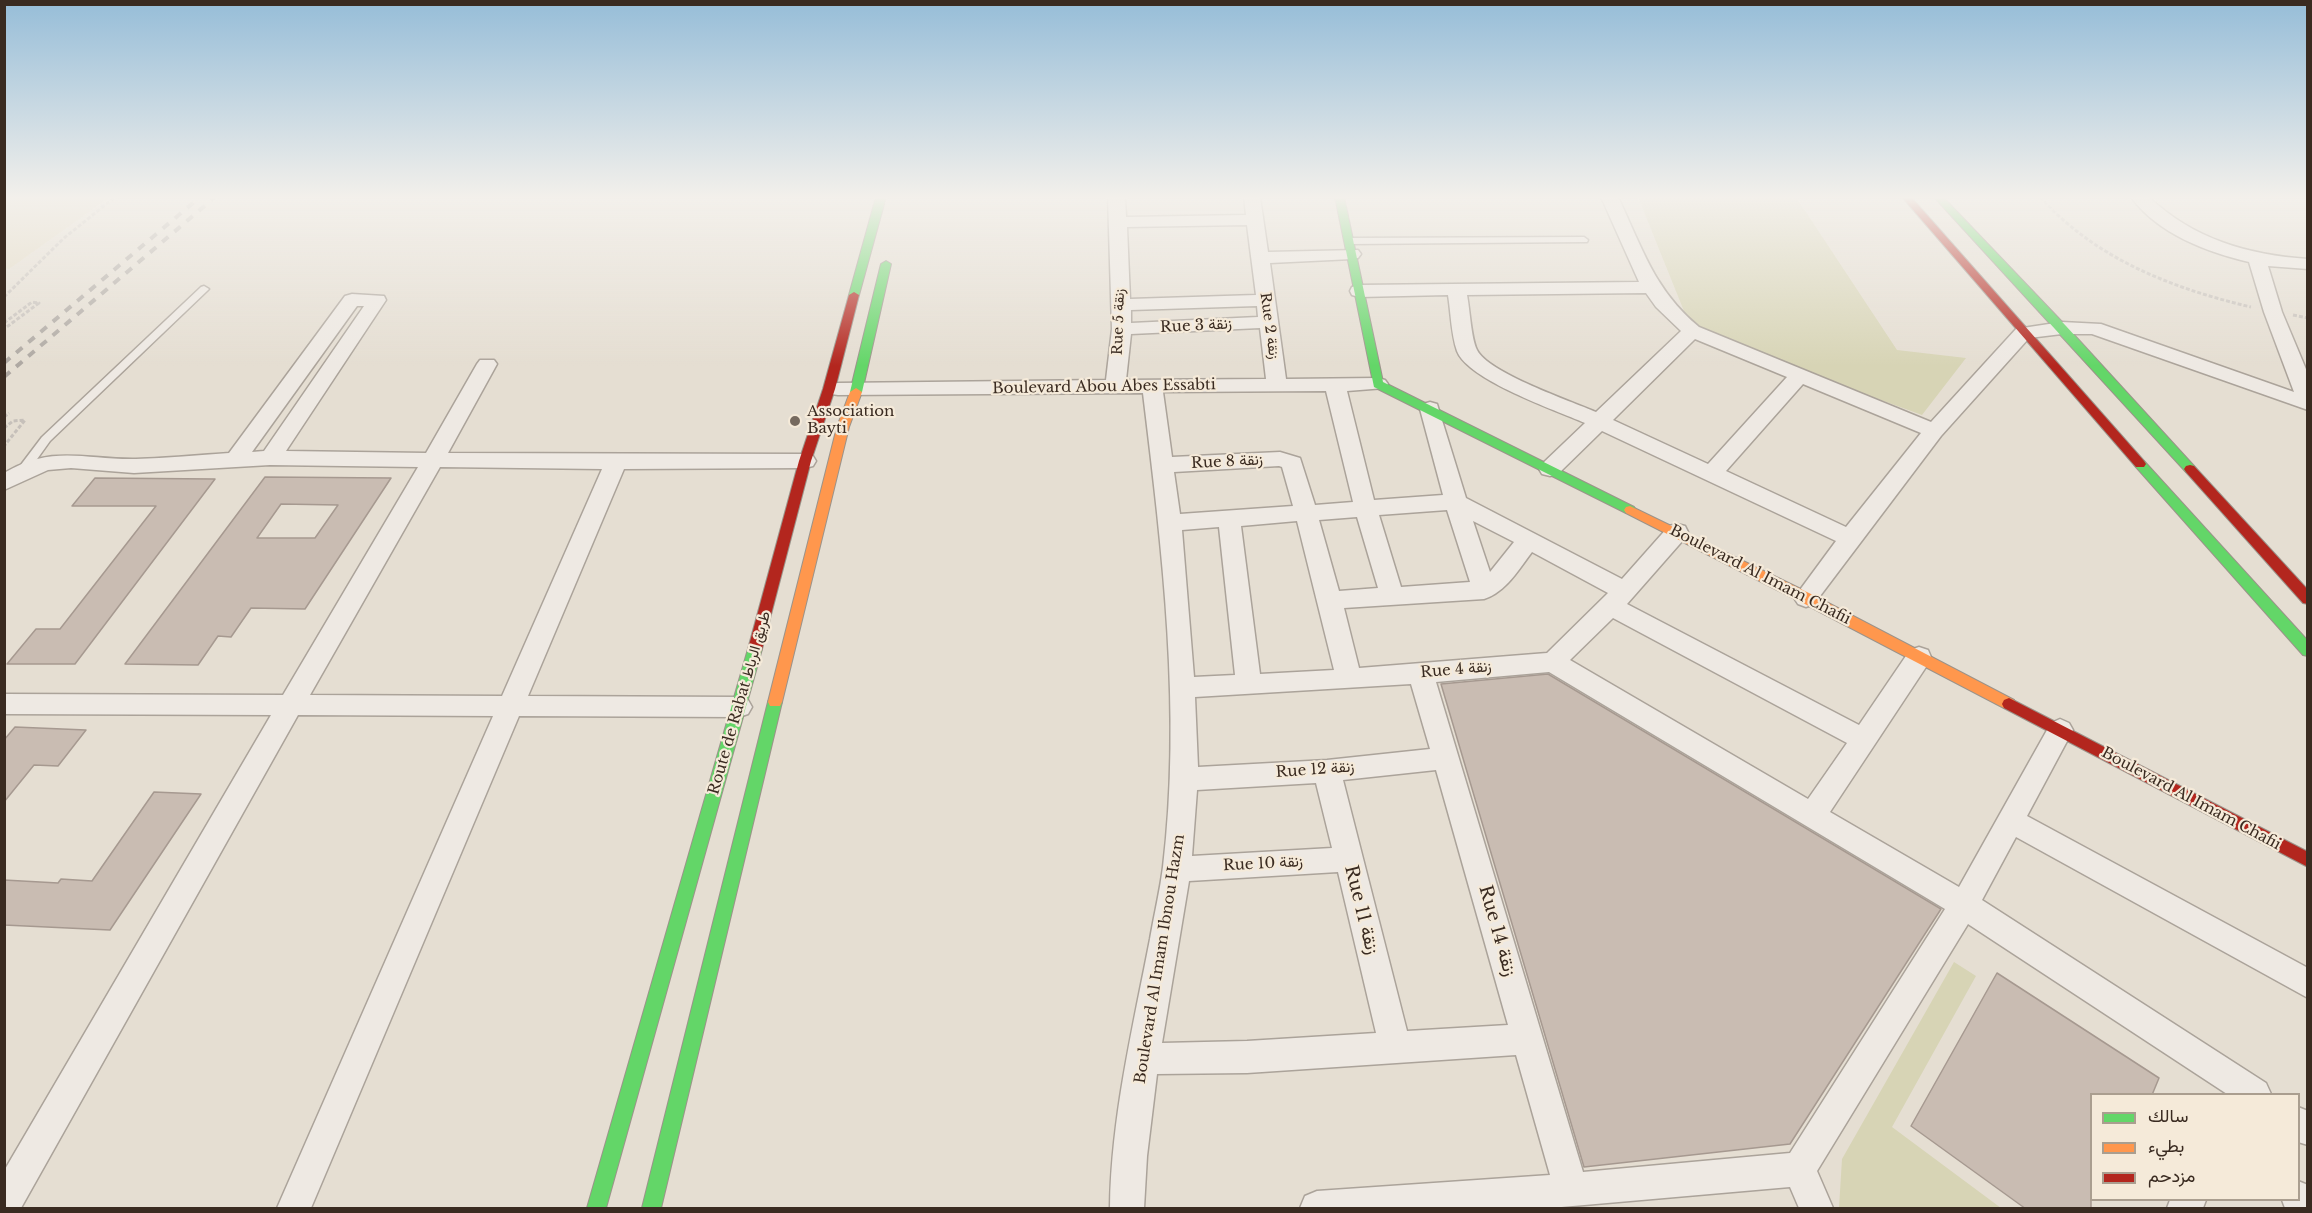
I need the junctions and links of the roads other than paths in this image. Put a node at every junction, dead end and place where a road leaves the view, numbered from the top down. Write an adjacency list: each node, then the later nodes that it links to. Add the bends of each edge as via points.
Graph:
1 (865, 254): 36 (street, Route de Rabat طريق الرباط)
2 (890, 254): 37 (street, Route de Rabat طريق الرباط)
3 (1119, 254): 21 (street, Rue 5 زنقة)
4 (1260, 254): 11 (street, Rue 2 زنقة)
5 (1297, 254): 11 (street)
6 (1352, 254): 16 (street)
7 (1635, 254): 14 (street)
8 (1953, 254): 20 (street)
9 (1992, 254): 18 (street)
10 (2244, 254): 12 (street)
11 (1261, 258): 19 (street, Rue 2 زنقة)
12 (2257, 258): 13 (street); 38 (street)
13 (2307, 264)
14 (1650, 287): 17 (street); 25 (street, via 1665,309)
15 (204, 290): 50 (lane, via 46,439)
16 (1359, 291): 17 (street); 32 (street)
17 (1457, 291): 40 (street, via 1467,351 1478,364 1493,375)
18 (2034, 298): 20 (street); 23 (street)
19 (1265, 300): 21 (street); 22 (street, Rue 2 زنقة)
20 (1995, 300): 26 (street)
21 (1121, 305): 24 (street, Rue 5 زنقة)
22 (1269, 322): 24 (street, Rue 3 زنقة); 33 (street, Rue 2 زنقة)
23 (2061, 328): 26 (street); 38 (street, via 2088,327 2111,333); 63 (street)
24 (1122, 329): 34 (street, Rue 5 زنقة)
25 (1692, 331): 30 (street); 40 (street)
26 (2023, 333): 41 (street); 65 (street)
27 (306, 364): 28 (street); 28 (street, via 352,300 377,300); 43 (street)
28 (334, 364): 42 (street)
29 (487, 364): 44 (street)
30 (1798, 376): 41 (street); 49 (street)
31 (1335, 384): 32 (street, Boulevard Abou Abes Essabti); 33 (street, Boulevard Abou Abes Essabti); 52 (street)
32 (1378, 384): 39 (street, Boulevard Al Imam Chafii)
33 (1277, 385): 35 (street, Boulevard Abou Abes Essabti)
34 (1115, 386): 35 (street, Boulevard Abou Abes Essabti); 37 (street, Boulevard Abou Abes Essabti)
35 (1152, 386): 47 (street, Boulevard Al Imam Ibnou Hazm)
36 (829, 389): 37 (street, Boulevard Abou Abes Essabti); 45 (street, Route de Rabat طريق الرباط)
37 (857, 389): 98 (street, Route de Rabat طريق الرباط, via 843,427)
38 (2307, 403)
39 (1430, 409): 48 (street, Boulevard Al Imam Chafii); 51 (street)
40 (1600, 422): 48 (street); 49 (street)
41 (1934, 431): 57 (street)
42 (270, 458): 43 (street); 44 (street)
43 (236, 459): 50 (street, via 134,466 45,463)
44 (434, 460): 46 (street); 73 (street)
45 (805, 461): 46 (street); 75 (street, Route de Rabat طريق الرباط)
46 (616, 462): 74 (street)
47 (1162, 465): 53 (street, Rue 8 زنقة, via 1280,459 1292,463); 55 (street, Boulevard Al Imam Ibnou Hazm)
48 (1550, 469): 56 (street, Boulevard Al Imam Chafii)
49 (1712, 473): 57 (street)
50 (13, 478)
51 (1455, 502): 52 (street); 58 (street); 59 (street)
52 (1365, 507): 53 (street); 60 (street)
53 (1306, 514): 54 (street); 64 (street)
54 (1229, 520): 55 (street); 70 (street)
55 (1170, 524): 71 (street, Boulevard Al Imam Ibnou Hazm)
56 (1677, 532): 61 (street); 62 (street, Boulevard Al Imam Chafii)
57 (1850, 538): 62 (street)
58 (1529, 539): 59 (street, via 1500,577); 61 (street)
59 (1484, 590): 60 (street)
60 (1392, 595): 64 (street)
61 (1618, 598): 67 (street); 77 (street)
62 (1806, 598): 66 (street, Boulevard Al Imam Chafii)
63 (2307, 599)
64 (1330, 600): 69 (street)
65 (2307, 651)
66 (1919, 657): 76 (street, Boulevard Al Imam Chafii); 77 (street)
67 (1553, 662): 68 (street, Rue 4 زنقة); 81 (street)
68 (1421, 673): 69 (street, Rue 4 زنقة); 78 (street, Rue 14 زنقة)
69 (1349, 679): 70 (street, Rue 4 زنقة)
70 (1249, 684): 71 (street, Rue 4 زنقة)
71 (1181, 688): 80 (street, Boulevard Al Imam Ibnou Hazm)
72 (4, 704): 73 (street)
73 (290, 706): 74 (street); 95 (street)
74 (512, 706): 75 (street); 96 (street)
75 (739, 707): 97 (street, Route de Rabat طريق الرباط)
76 (2060, 730): 82 (street); 84 (street, Boulevard Al Imam Chafii)
77 (1864, 740): 81 (street)
78 (1446, 758): 79 (street, Rue 12 زنقة); 88 (street, Rue 14 زنقة)
79 (1327, 771): 80 (street, Rue 12 زنقة); 83 (street, Rue 11 زنقة)
80 (1184, 779): 85 (street, Boulevard Al Imam Ibnou Hazm)
81 (1813, 815): 86 (street)
82 (2010, 820): 86 (street); 87 (street)
83 (1348, 859): 85 (street, Rue 10 زنقة); 89 (street, Rue 11 زنقة)
84 (2307, 860)
85 (1178, 869): 90 (street, Boulevard Al Imam Ibnou Hazm)
86 (1964, 905): 91 (street); 92 (street)
87 (2307, 984)
88 (1528, 1039): 89 (street); 93 (street, Rue 14 زنقة)
89 (1396, 1048): 90 (street)
90 (1143, 1059): 99 (street, Boulevard Al Imam Ibnou Hazm)
91 (2246, 1092)
92 (1799, 1169): 93 (street); 101 (street)
93 (1571, 1190): 94 (street)
94 (1468, 1203): 100 (street)
95 (4, 1205)
96 (294, 1209)
97 (597, 1209)
98 (651, 1209)
99 (1127, 1209)
100 (1317, 1209)
101 (1816, 1209)

